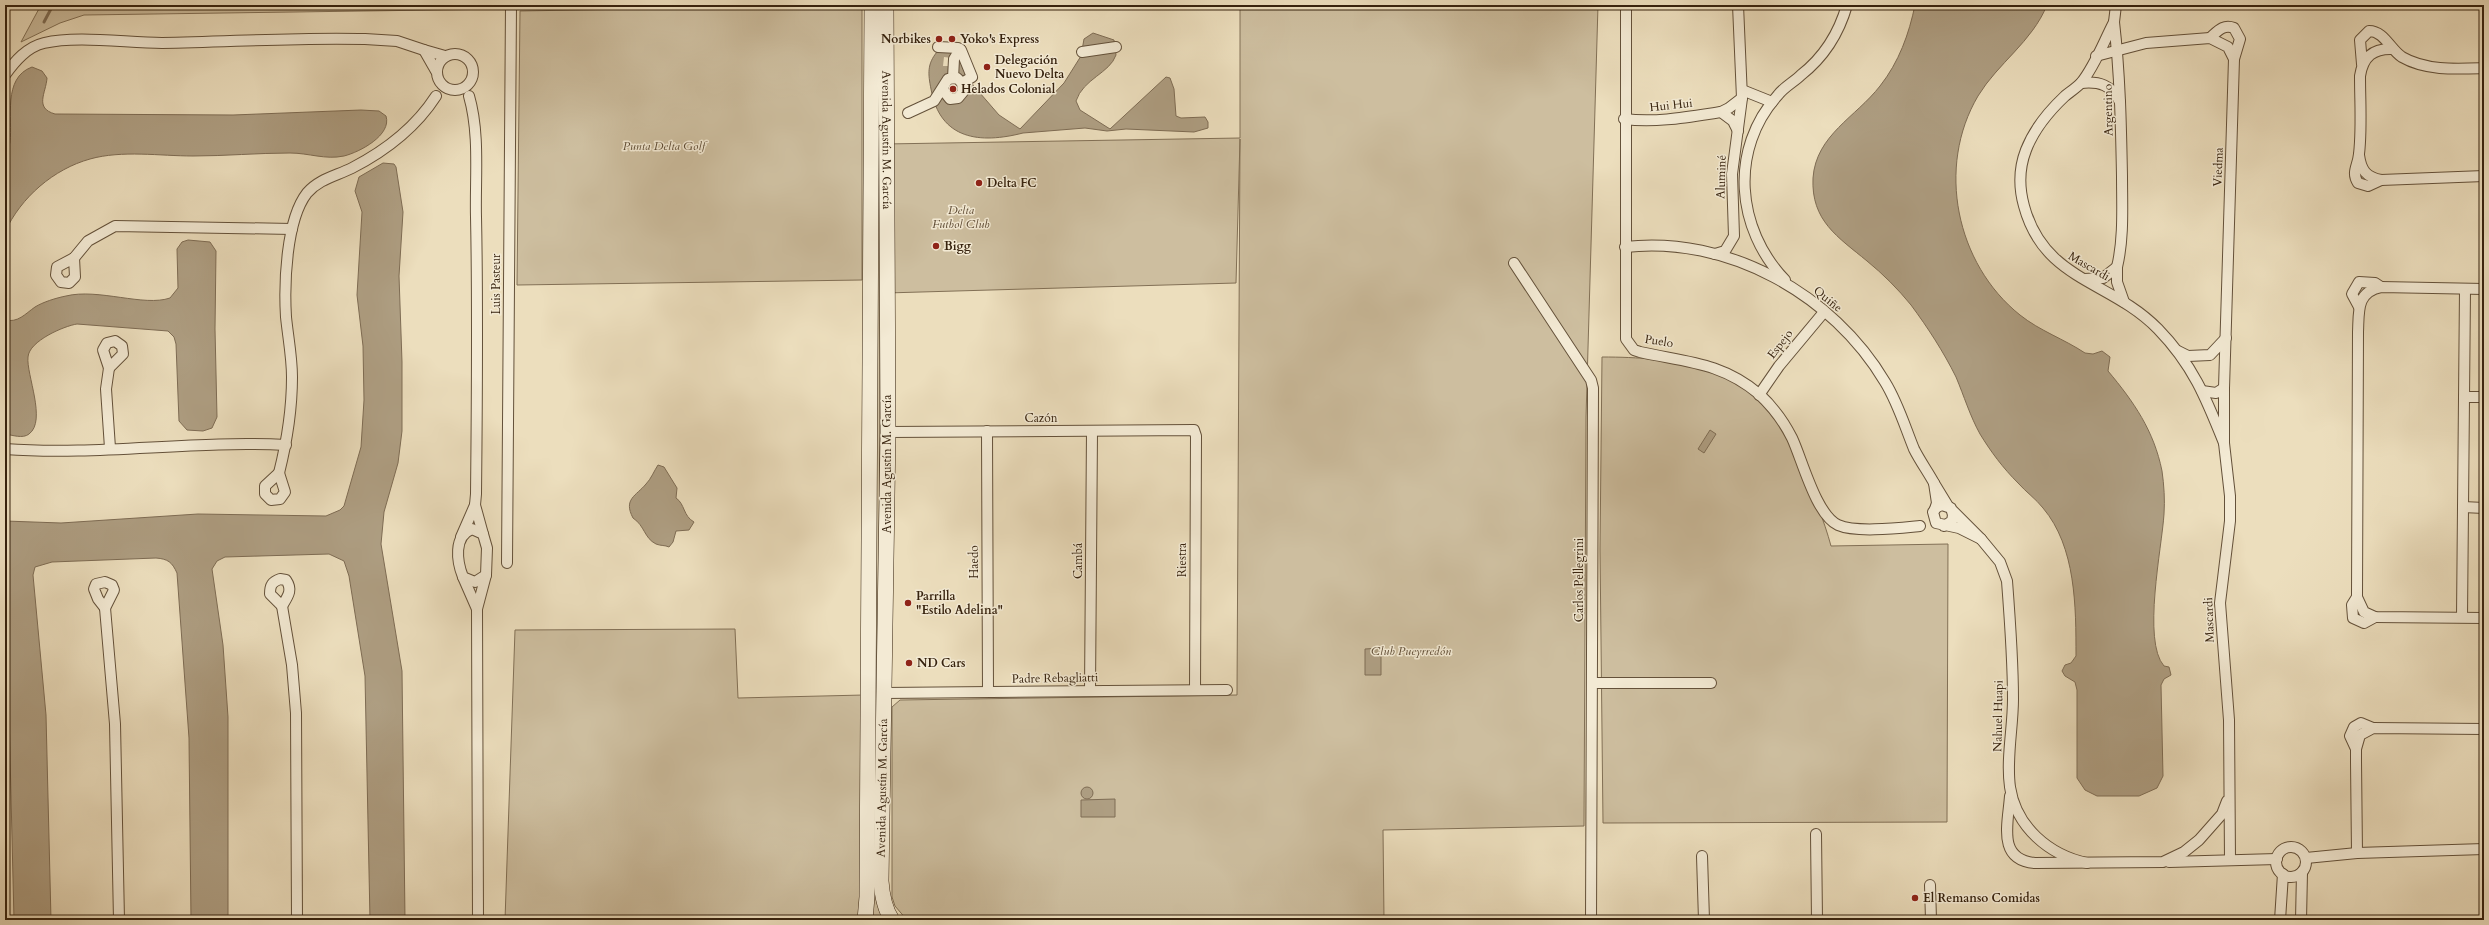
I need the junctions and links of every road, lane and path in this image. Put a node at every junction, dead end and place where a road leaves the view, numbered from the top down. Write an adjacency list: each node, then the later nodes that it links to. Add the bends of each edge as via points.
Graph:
1 (511, 5): 87 (street, Luis Pasteur)
2 (872, 5): 120 (main road, Avenida Agustín M. García, via 872,432)
3 (886, 5): 70 (main road, Avenida Agustín M. García)
4 (1626, 5): 36 (street, Puelo)
5 (1738, 5): 29 (street, Aluminé)
6 (1847, 5): 32 (street, via 1839,28 1815,63)
7 (2116, 5): 8 (street)
8 (2114, 22): 15 (street, Argentino); 18 (street, Argentino)
9 (2210, 38): 15 (street, via 2146,43); 19 (street, via 2228,48); 19 (street, Viedma, via 2220,28 2234,28 2240,39)
10 (938, 47): 12 (street)
11 (1116, 47): 16 (street)
12 (960, 49): 24 (street, via 954,59); 24 (street, via 972,77)
13 (2392, 49): 20 (street, via 2374,52 2367,56); 20 (street, via 2377,32 2369,31 2360,40); 21 (street, via 2427,66)
14 (424, 50): 17 (street); 22 (street, via 396,41 371,39 162,43 62,41 44,43 33,48 17,60); 23 (street)
15 (2118, 51): 18 (street); 33 (street, Argentino)
16 (1082, 52)
17 (445, 56): 23 (street, via 441,60); 25 (street, via 456,54 469,61 473,71)
18 (2096, 56): 26 (street, Argentino)
19 (2234, 59): 55 (street, Viedma)
20 (2362, 64): 38 (street, via 2359,155 2354,172 2358,183 2368,186 2381,180)
21 (2484, 68)
22 (5, 75)
23 (437, 75): 27 (street); 30 (street)
24 (957, 80): 28 (street, via 948,79 943,84); 28 (street, via 963,92 958,98 950,99)
25 (471, 81): 27 (street); 31 (street)
26 (2081, 83): 33 (street, via 2091,82 2107,86 2115,93); 49 (street, Mascardi, via 2065,96 2040,124 2025,152 2020,177 2022,197 2034,234 2055,261)
27 (454, 90): 30 (street); 31 (street)
28 (943, 90): 35 (street, via 934,101)
29 (1742, 94): 32 (street); 34 (street, via 1729,108); 37 (street, Aluminé)
30 (436, 96): 39 (street, via 416,121 391,144 366,161 316,184 302,200)
31 (469, 96): 77 (street, via 474,124 478,334)
32 (1772, 102): 42 (street, via 1753,136 1746,173 1747,214)
33 (2121, 105): 48 (street, Argentino, via 2122,219)
34 (1721, 112): 36 (street, Hui Hui, via 1670,120); 37 (street, via 1733,121)
35 (908, 113)
36 (1624, 119): 41 (street, Puelo)
37 (1738, 131): 40 (street, Aluminé, via 1732,174)
38 (2484, 176)
39 (292, 229): 44 (street, via 115,226 88,241); 72 (street, via 286,302 292,350 291,413)
40 (1734, 236): 43 (street, via 1725,251); 46 (street, Aluminé)
41 (1624, 247): 43 (street, Quiñe, via 1669,246); 64 (street, Puelo, via 1625,332 1629,346 1640,352 1680,358 1717,369)
42 (1762, 250): 47 (street, via 1760,262); 52 (street)
43 (1715, 254): 46 (street, Quiñe)
44 (74, 258)
45 (1514, 263): 96 (street, Carlos Pellegrini, via 1591,380 1593,388)
46 (1742, 263): 47 (street, Quiñe)
47 (1753, 266): 52 (street, Quiñe)
48 (2117, 267): 49 (street, via 2103,278); 53 (street, Argentino, via 2117,282)
49 (2083, 279): 53 (street, Mascardi)
50 (2466, 289): 51 (street); 65 (street); 93 (street, via 2381,287 2365,293 2359,307 2357,597 2364,612 2375,617)
51 (2484, 289)
52 (1796, 290): 54 (street, Quiñe)
53 (2124, 302): 56 (street, Mascardi, via 2157,329)
54 (1824, 312): 64 (street, Espejo, via 1783,361); 76 (street, Quiñe, via 1848,335 1879,372 1896,402 1915,450)
55 (2226, 338): 57 (street); 59 (street, Viedma)
56 (2178, 351): 58 (street); 61 (street, Mascardi)
57 (2210, 355): 58 (street); 59 (street, via 2218,356)
58 (2198, 357): 61 (street, via 2192,364)
59 (2225, 366): 62 (street)
60 (109, 368): 73 (street, via 106,389)
61 (2192, 372): 63 (street)
62 (2224, 388): 63 (street, via 2216,393); 71 (street)
63 (2202, 391): 71 (street)
64 (1759, 395): 83 (street, Puelo, via 1776,413 1791,436 1830,520 1846,527)
65 (2464, 397): 66 (street); 78 (street)
66 (2484, 397)
67 (1194, 430): 69 (street, Cazón); 97 (street, Riestra)
68 (987, 431): 69 (street, Cazón); 70 (street, Cazón); 100 (street, Haedo)
69 (1092, 431): 99 (street, Cambá)
70 (888, 432): 101 (main road, Avenida Agustín M. García)
71 (2224, 443): 104 (street, Mascardi, via 2230,521 2220,603 2229,720)
72 (286, 445): 73 (street, via 210,443); 75 (street)
73 (110, 448): 74 (street, via 48,451)
74 (5, 449)
75 (279, 473)
76 (1934, 483): 80 (street, Quiñe); 81 (street, via 1937,503)
77 (475, 505): 84 (street); 85 (street)
78 (2463, 507): 79 (street); 93 (street)
79 (2484, 508)
80 (1950, 509): 81 (street, via 1939,505); 82 (street, via 1952,521); 86 (street, Nahuel Huapi)
81 (1934, 511): 82 (street, via 1933,518); 83 (street)
82 (1941, 525): 83 (street, Puelo); 86 (street, Puelo, via 1958,528)
83 (1920, 526)
84 (483, 534): 85 (street, via 472,529); 88 (street, via 487,548)
85 (461, 537): 89 (street, via 458,554)
86 (1981, 539): 103 (street, Nahuel Huapi, via 2000,562 2007,581 2013,700)
87 (507, 562)
88 (486, 575): 89 (street, via 475,582); 92 (street)
89 (463, 577): 92 (street)
90 (282, 606): 118 (street, via 292,664 296,713)
91 (105, 608): 117 (street, via 115,724)
92 (477, 609): 119 (street)
93 (2462, 617): 94 (street)
94 (2484, 618)
95 (1710, 683): 96 (street)
96 (1592, 684): 122 (street, Carlos Pellegrini)
97 (1195, 690): 98 (street, Padre Rebagliatti); 99 (street, Padre Rebagliatti)
98 (1227, 690)
99 (1090, 691): 100 (street, Padre Rebagliatti)
100 (988, 692): 101 (street, Padre Rebagliatti)
101 (884, 693): 121 (main road, Avenida Agustín M. García, via 881,881 882,897)
102 (2484, 729): 107 (street, via 2373,728 2362,723 2354,728 2350,736 2356,749)
103 (2010, 786): 112 (street, Nahuel Huapi, via 2014,802 2033,834 2063,856); 112 (street, via 2007,839 2008,846 2016,858 2035,863)
104 (2229, 797): 110 (street, Mascardi); 113 (street, Mascardi, via 2222,814 2199,840 2176,857)
105 (1816, 834): 124 (street)
106 (2484, 849): 107 (street)
107 (2357, 853): 109 (street)
108 (1702, 856): 123 (street)
109 (2306, 858): 111 (street, via 2300,850 2291,847 2281,850); 114 (street)
110 (2230, 859): 111 (street); 113 (street)
111 (2277, 859): 115 (street, via 2278,868)
112 (2087, 862): 113 (street, Mascardi)
113 (2163, 862)
114 (2302, 872): 115 (street, via 2291,877); 127 (street)
115 (2283, 874): 126 (street)
116 (1930, 885): 125 (street)
117 (119, 920)
118 (298, 920)
119 (478, 920)
120 (865, 920)
121 (892, 920)
122 (1590, 920)
123 (1704, 920)
124 (1817, 920)
125 (1931, 920)
126 (2280, 920)
127 (2301, 920)

